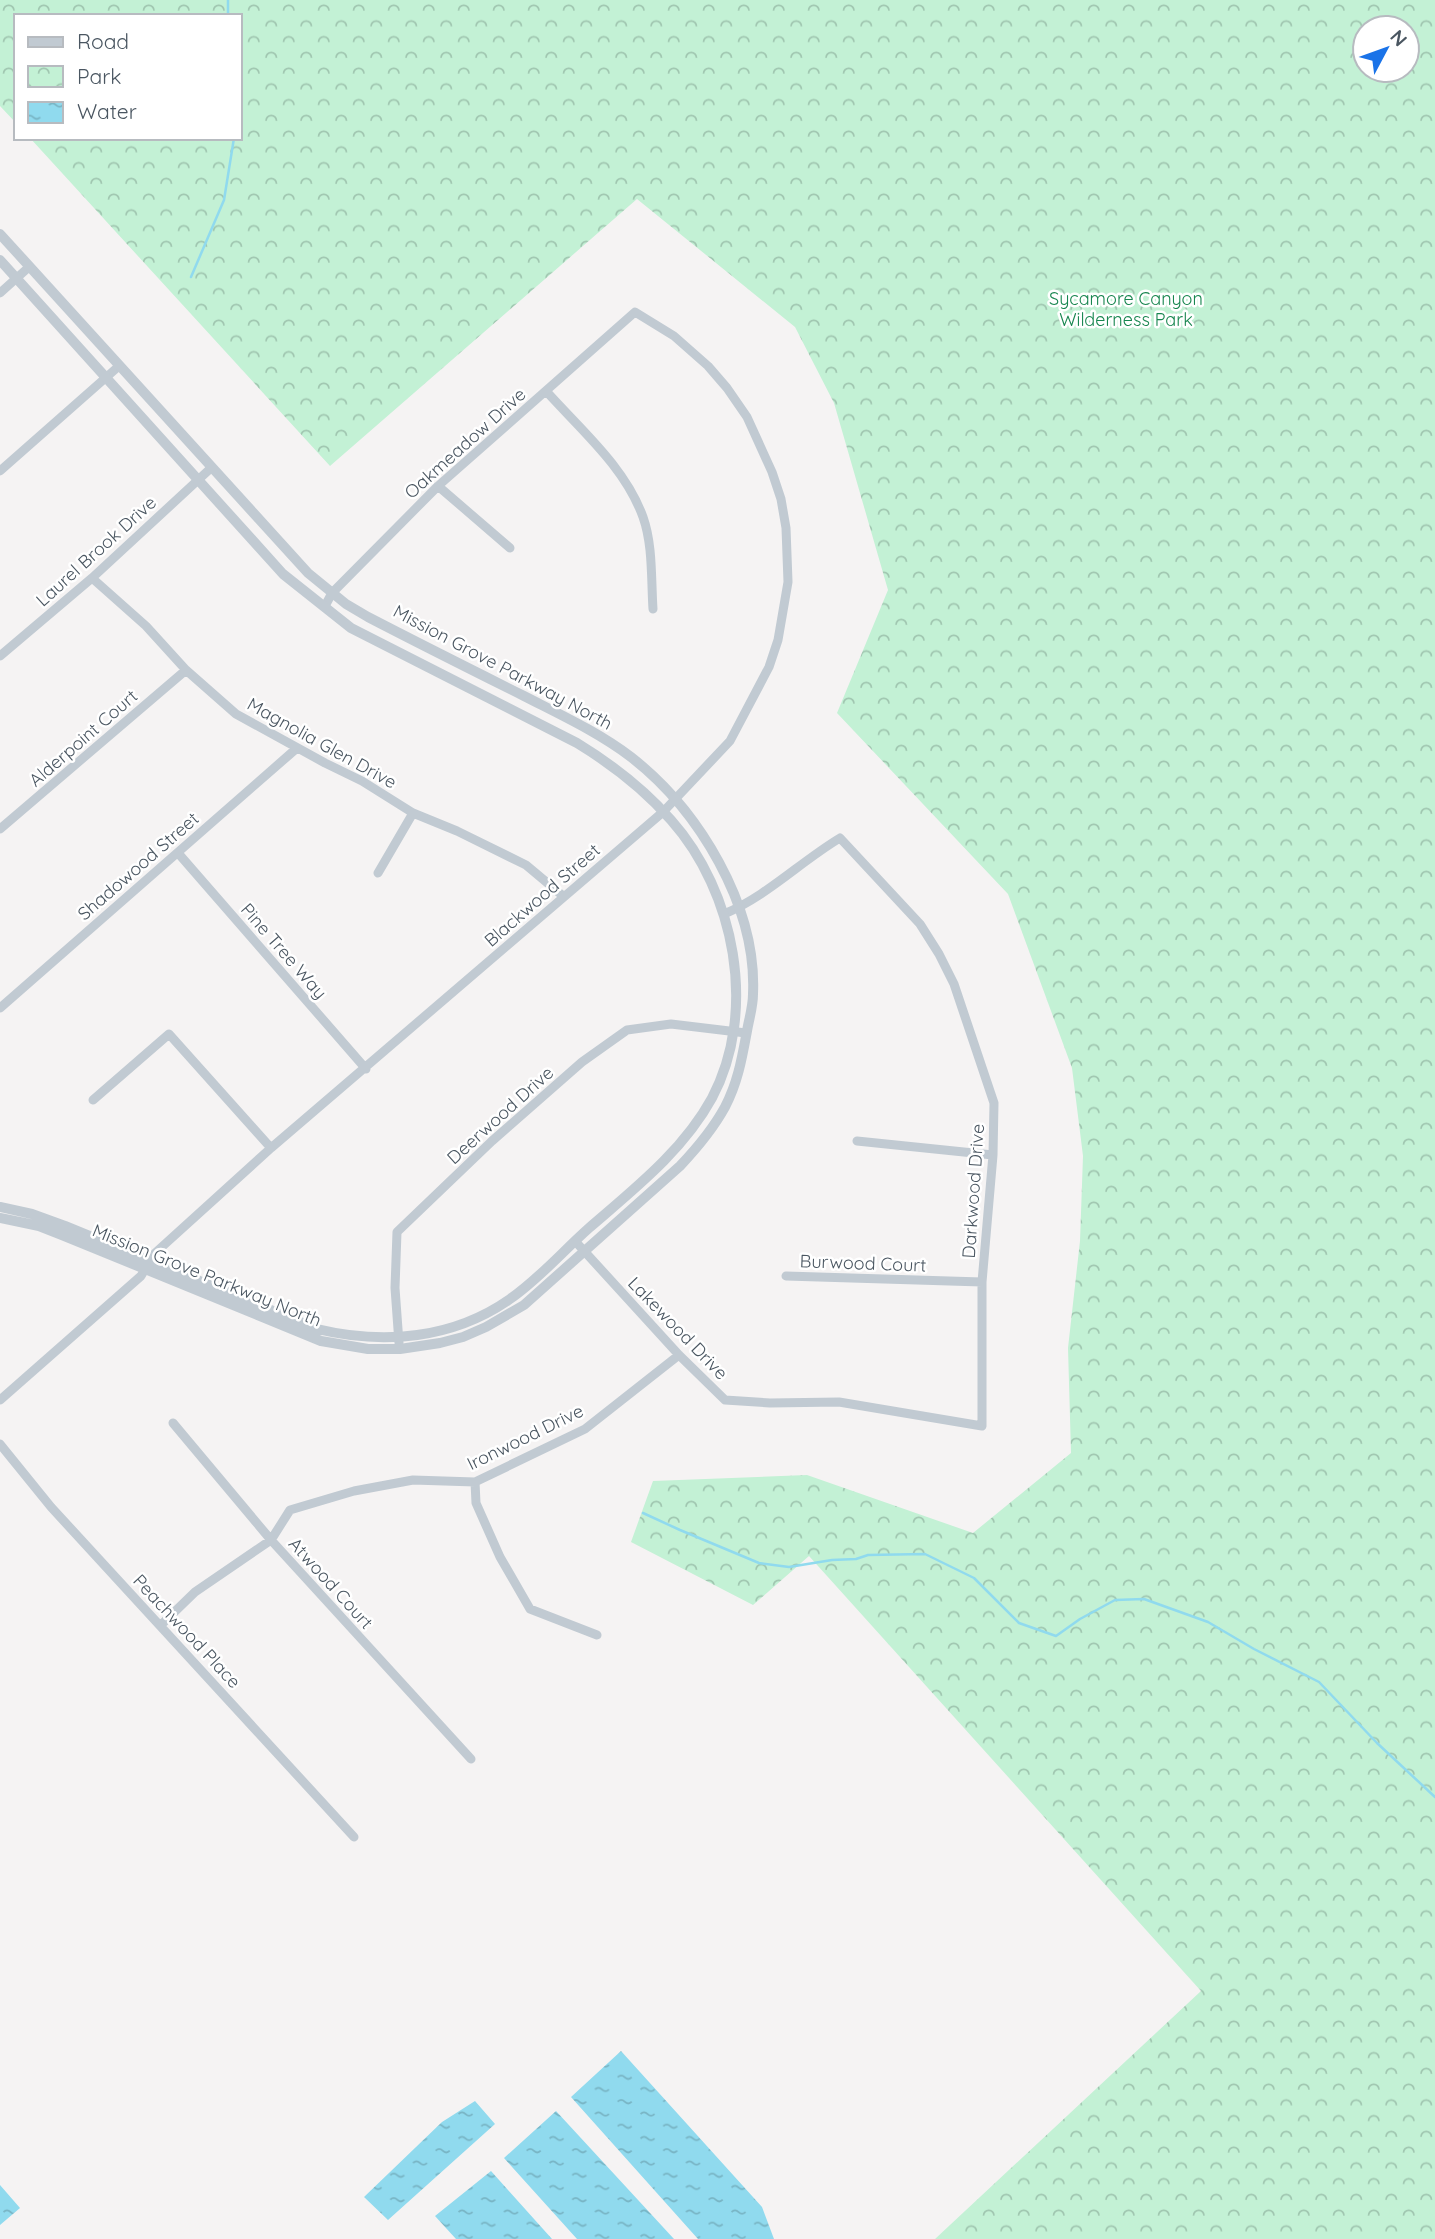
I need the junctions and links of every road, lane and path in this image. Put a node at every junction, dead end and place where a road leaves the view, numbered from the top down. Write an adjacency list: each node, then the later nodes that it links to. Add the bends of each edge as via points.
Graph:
1 (0, 234): 3 (street, Mission Grove Parkway North)
2 (0, 260): 4 (street, Mission Grove Parkway North)
3 (29, 267): 4 (street); 7 (street, Mission Grove Parkway North)
4 (17, 278): 5 (street); 8 (street, Mission Grove Parkway North)
5 (0, 293)
6 (635, 312): 9 (street, Oakmeadow Drive); 22 (street, Blackwood Street, via 674,336 708,366 734,398 772,472 786,528 788,582 769,667 730,741)
7 (119, 366): 8 (street); 10 (street, Mission Grove Parkway North)
8 (107, 378): 11 (street); 12 (street, Mission Grove Parkway North)
9 (547, 392): 13 (street, Oakmeadow Drive); 18 (street, via 631,491 649,544)
10 (211, 468): 12 (street, Laurel Brook Drive); 16 (street, Mission Grove Parkway North, via 292,558)
11 (0, 471)
12 (199, 480): 15 (street, Laurel Brook Drive); 17 (street, Mission Grove Parkway North, via 283,574)
13 (438, 486): 14 (street); 16 (street, Oakmeadow Drive)
14 (510, 548)
15 (92, 578): 19 (street, Laurel Brook Drive); 20 (street, Magnolia Glen Drive)
16 (332, 593): 17 (street, Oakmeadow Drive); 22 (street, Mission Grove Parkway North, via 378,622 588,729 631,757)
17 (325, 606): 23 (street, Mission Grove Parkway North, via 351,628 602,758)
18 (653, 609)
19 (0, 656)
20 (186, 670): 21 (street, Magnolia Glen Drive, via 236,714); 25 (street, Alderpoint Court)
21 (297, 748): 24 (street, Magnolia Glen Drive); 26 (street, Shadowood Street)
22 (675, 800): 23 (street, Blackwood Street); 29 (street, Mission Grove Parkway North, via 723,868)
23 (663, 812): 28 (street, Blackwood Street); 30 (street, Mission Grove Parkway North, via 692,849)
24 (413, 813): 27 (street); 28 (street, Magnolia Glen Drive, via 526,865)
25 (0, 829)
26 (177, 853): 31 (street, Shadowood Street); 34 (street, Pine Tree Way)
27 (378, 873)
28 (563, 896): 34 (street, Blackwood Street)
29 (738, 908): 30 (street); 33 (street, Mission Grove Parkway North, via 753,975); 38 (street, Darkwood Drive, via 839,838 920,924 954,984 994,1103)
30 (724, 914): 32 (street, Mission Grove Parkway North, via 736,978)
31 (0, 1008)
32 (733, 1030): 33 (street, Deerwood Drive); 41 (street, Mission Grove Parkway North, via 719,1082 699,1119 660,1165); 46 (street, Deerwood Drive, via 671,1024 627,1031 582,1062 492,1141 397,1232)
33 (746, 1033): 42 (street, Mission Grove Parkway North, via 735,1086 697,1148)
34 (366, 1069): 37 (street, Blackwood Street)
35 (93, 1100): 37 (street, via 169,1034)
36 (857, 1141): 38 (street)
37 (271, 1148): 43 (street, Blackwood Street, via 154,1254)
38 (993, 1155): 45 (street, Darkwood Drive)
39 (0, 1207): 43 (street, Mission Grove Parkway North, via 65,1226)
40 (0, 1218): 43 (street, Mission Grove Parkway North, via 38,1226)
41 (575, 1241): 42 (street, Lakewood Drive); 46 (street, Mission Grove Parkway North, via 512,1298 489,1312)
42 (585, 1251): 46 (street, Mission Grove Parkway North, via 524,1305 486,1328 440,1343); 47 (street, Lakewood Drive)
43 (148, 1265): 46 (street, Mission Grove Parkway North, via 321,1341 368,1349); 48 (street, Blackwood Street)
44 (786, 1276): 45 (street, Burwood Court)
45 (982, 1282): 50 (street, Darkwood Drive)
46 (399, 1343)
47 (679, 1355): 50 (street, Lakewood Drive, via 725,1400 839,1402); 52 (street, Ironwood Drive, via 586,1429)
48 (0, 1400)
49 (173, 1423): 53 (street, Atwood Court)
50 (982, 1426)
51 (0, 1444): 54 (street, Peachwood Place, via 51,1507)
52 (475, 1482): 53 (street, Ironwood Drive, via 413,1480 354,1490 290,1510); 55 (street, via 476,1503 530,1609)
53 (271, 1540): 54 (street, Ironwood Drive, via 195,1592); 56 (street, Atwood Court)
54 (161, 1625): 57 (street, Peachwood Place)
55 (597, 1635)
56 (471, 1759)
57 (354, 1837)

